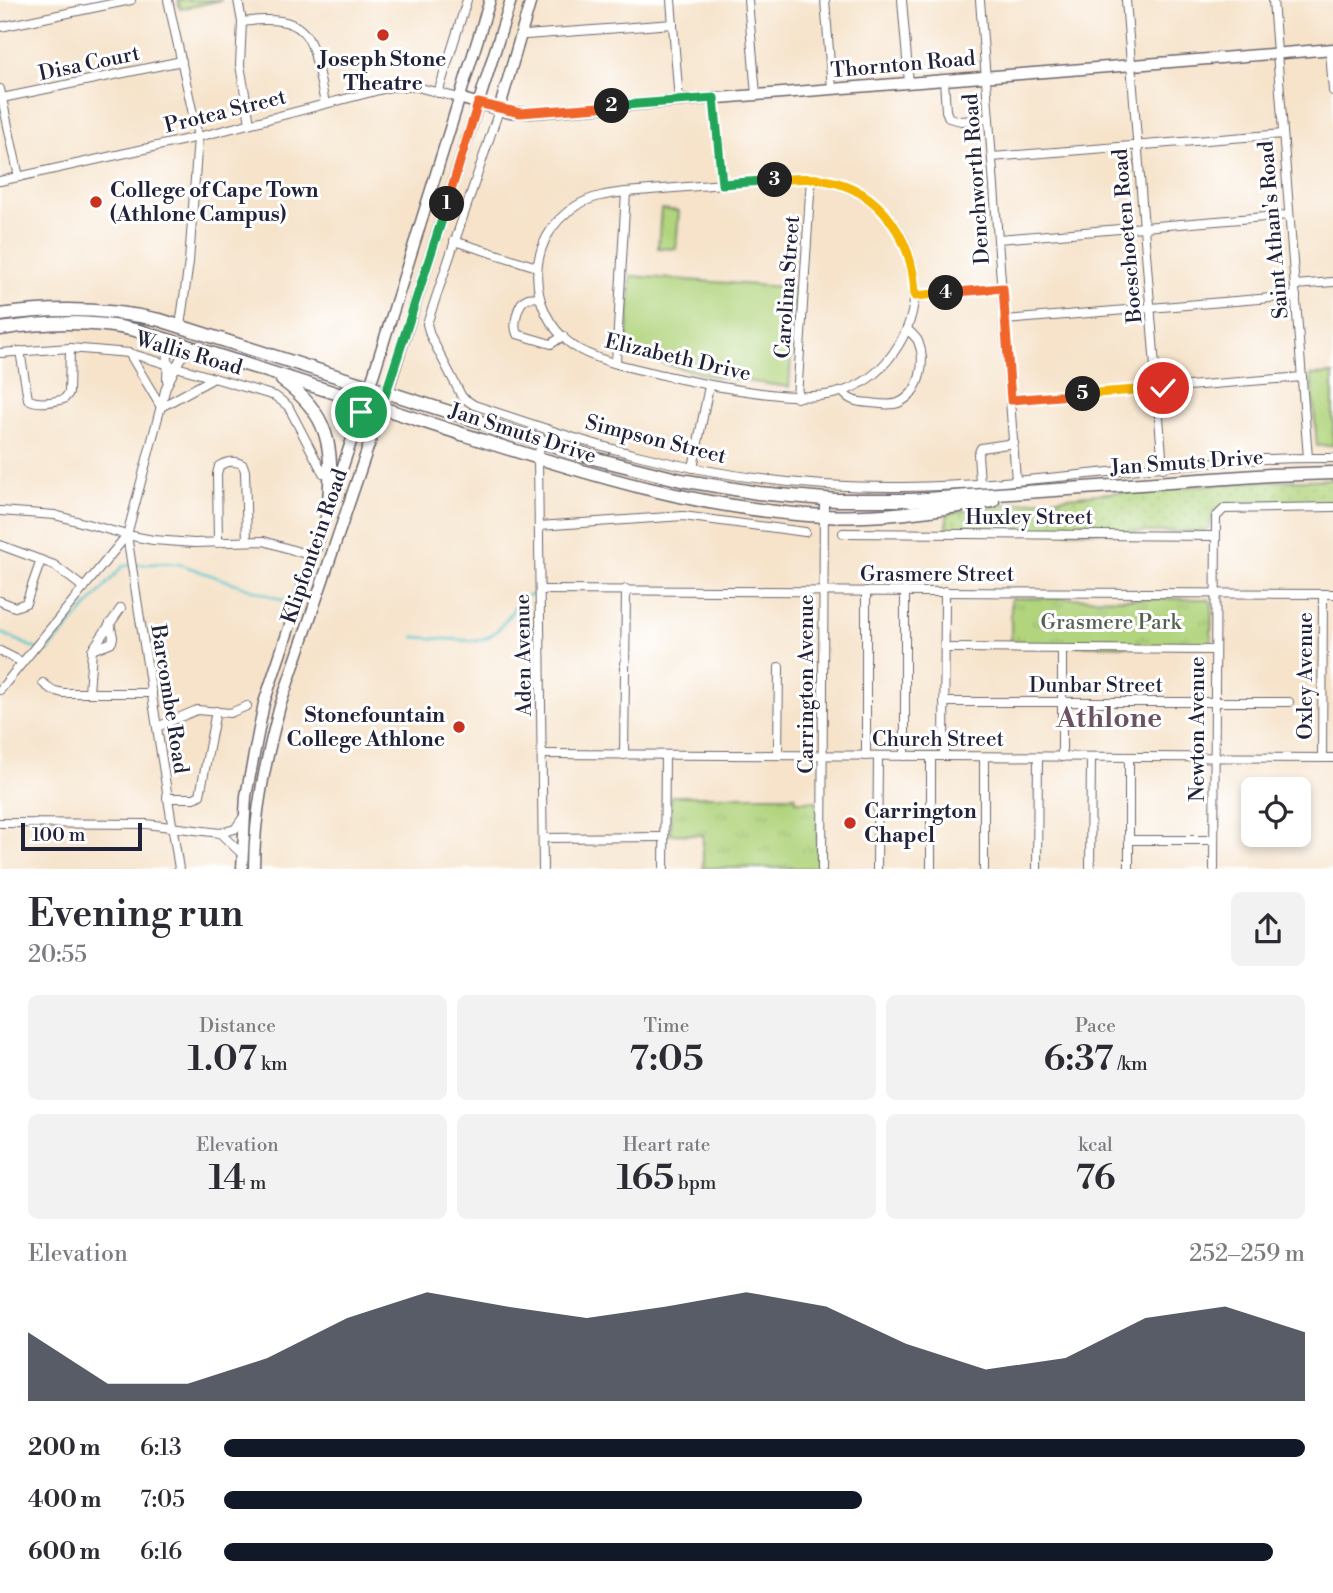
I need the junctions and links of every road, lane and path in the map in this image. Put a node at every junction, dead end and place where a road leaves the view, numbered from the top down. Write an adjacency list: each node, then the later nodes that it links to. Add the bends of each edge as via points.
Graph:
1 (131, 0): 17 (street)
2 (168, 0): 21 (street)
3 (238, 0): 15 (street)
4 (467, 0): 28 (street)
5 (490, 0): 31 (main road, Klipfontein Road)
6 (511, 0): 35 (main road, Klipfontein Road)
7 (531, 0): 18 (main road)
8 (671, 0): 16 (street)
9 (748, 0): 30 (street)
10 (825, 0): 26 (street)
11 (902, 0): 25 (street)
12 (980, 0): 23 (street, Denchworth Road)
13 (1126, 0): 22 (street, Boeschoeten Road)
14 (1273, 0): 20 (street, Saint Athan's Road)
15 (242, 22): 34 (street, via 278,19 304,33 311,43); 38 (street, via 240,65)
16 (673, 24): 18 (street); 33 (street)
17 (0, 27)
18 (520, 34): 36 (main road)
19 (1331, 50): 20 (main road, Thornton Road); 27 (street)
20 (1277, 54): 22 (main road, Thornton Road); 39 (street, Saint Athan's Road)
21 (182, 61): 29 (street, Disa Court); 40 (street)
22 (1132, 65): 23 (main road, Thornton Road); 41 (street, Boeschoeten Road)
23 (986, 77): 24 (main road, Thornton Road); 37 (street, Denchworth Road)
24 (944, 80): 25 (main road, Thornton Road); 37 (street, via 949,118)
25 (909, 83): 26 (main road, Thornton Road)
26 (832, 89): 30 (main road, Thornton Road)
27 (1333, 91)
28 (438, 93): 31 (street, Protea Street); 34 (street, Protea Street, via 401,86)
29 (1, 94): 43 (street)
30 (756, 95): 32 (main road, Thornton Road)
31 (459, 98): 35 (main road, Thornton Road); 77 (main road, Klipfontein Road)
32 (714, 98): 33 (main road, Thornton Road); 46 (street)
33 (679, 101): 36 (main road, Thornton Road, via 520,113)
34 (326, 103): 38 (street, Protea Street)
35 (478, 103): 36 (main road, Thornton Road); 80 (main road, Klipfontein Road)
36 (499, 110): 51 (street, Simpson Street)
37 (989, 118): 42 (street, Denchworth Road)
38 (250, 123): 40 (street, Protea Street)
39 (1283, 134): 41 (street); 48 (street, Saint Athan's Road)
40 (198, 137): 43 (street, Protea Street); 62 (street)
41 (1138, 145): 42 (street); 49 (street, Boeschoeten Road)
42 (992, 157): 50 (street, Denchworth Road)
43 (19, 177): 45 (street, Protea Street)
44 (811, 178): 46 (street, Elizabeth Drive); 56 (street, Elizabeth Drive, via 855,190 886,215 910,258); 82 (street, Carolina Street)
45 (0, 181)
46 (722, 184): 47 (street, Elizabeth Drive)
47 (626, 191): 52 (street, Elizabeth Drive, via 594,197 566,212 549,233); 72 (street)
48 (1289, 215): 49 (street); 54 (street, Saint Athan's Road)
49 (1144, 227): 50 (street); 59 (street, Boeschoeten Road)
50 (998, 239): 55 (street, Denchworth Road)
51 (454, 241): 52 (street); 92 (street, Simpson Street, via 427,327 464,400 590,442)
52 (537, 267): 58 (street, Elizabeth Drive)
53 (1333, 282): 54 (street)
54 (1295, 285): 57 (street, Saint Athan's Road)
55 (1003, 288): 56 (street); 61 (street, Denchworth Road)
56 (915, 296): 64 (street, Elizabeth Drive)
57 (1296, 296): 59 (street); 75 (street, Saint Athan's Road)
58 (539, 297): 65 (street, Elizabeth Drive); 65 (street, via 526,298 521,304 514,327 517,334 551,344)
59 (1151, 307): 61 (street); 79 (street, Boeschoeten Road)
60 (0, 315): 62 (main road, Jan Smuts Drive, via 90,309)
61 (1005, 320): 83 (street, Denchworth Road)
62 (180, 326): 77 (main road, Jan Smuts Drive)
63 (0, 329): 66 (main road, Jan Smuts Drive, via 78,322)
64 (907, 329): 81 (street, Elizabeth Drive, via 884,364); 81 (street, via 919,345 921,374 903,400 895,404 856,402)
65 (563, 336): 72 (street, Elizabeth Drive, via 583,352)
66 (161, 338): 68 (main road, Jan Smuts Drive); 73 (street)
67 (70, 348): 69 (street, Wallis Road); 69 (street, via 69,393 64,399 48,402 28,399); 71 (street, Wallis Road)
68 (197, 350): 73 (street); 74 (main road, Jan Smuts Drive)
69 (20, 351): 70 (street, Wallis Road)
70 (0, 353)
71 (130, 353): 73 (street, Wallis Road); 85 (street)
72 (616, 362): 78 (street, Elizabeth Drive)
73 (172, 364): 76 (street, Wallis Road); 85 (street)
74 (269, 372): 84 (main road, Jan Smuts Drive); 100 (main road, via 296,390 321,421 331,457)
75 (1302, 377): 79 (street); 90 (street, Saint Athan's Road)
76 (214, 378): 85 (street); 94 (street, Wallis Road, via 282,400)
77 (369, 386): 80 (main road, Jan Smuts Drive); 84 (main road, Klipfontein Road)
78 (709, 386): 82 (street, Elizabeth Drive); 92 (street)
79 (1157, 388): 83 (street); 93 (street, Boeschoeten Road)
80 (387, 391): 86 (main road, Klipfontein Road); 87 (main road, Jan Smuts Drive)
81 (842, 391): 82 (street, Elizabeth Drive)
82 (797, 398)
83 (1011, 400): 88 (street, Denchworth Road)
84 (364, 403): 86 (main road, Jan Smuts Drive); 100 (main road, Klipfontein Road)
85 (161, 407): 107 (street)
86 (381, 408): 89 (main road, Jan Smuts Drive); 174 (main road, Klipfontein Road, via 267,753)
87 (541, 442): 89 (street, Aden Avenue); 99 (main road, Jan Smuts Drive, via 681,480)
88 (1014, 443): 96 (street, Denchworth Road); 97 (street, via 981,448)
89 (538, 458): 103 (main road, Jan Smuts Drive, via 675,495); 104 (street, Aden Avenue)
90 (1308, 458): 91 (street, Simpson Street); 93 (street, Simpson Street)
91 (1333, 458)
92 (693, 468): 97 (street, Simpson Street, via 834,485)
93 (1163, 468): 96 (street, Simpson Street)
94 (323, 473)
95 (1333, 473): 98 (main road, Jan Smuts Drive)
96 (1016, 480): 97 (street, Simpson Street)
97 (980, 484)
98 (1045, 492): 99 (main road, Jan Smuts Drive, via 912,500); 103 (main road, Jan Smuts Drive, via 913,512)
99 (824, 499): 103 (street, Carrington Avenue)
100 (329, 502): 112 (main road, Klipfontein Road)
101 (1333, 507): 108 (street, Newton Avenue, via 1224,509 1216,517)
102 (0, 511): 107 (street, via 55,515)
103 (823, 516): 117 (street, Carrington Avenue)
104 (539, 526): 105 (street, via 683,516); 116 (street, Aden Avenue)
105 (805, 531)
106 (843, 533): 108 (street, Huxley Street)
107 (127, 535): 110 (street); 114 (street); 136 (street, Barcombe Road)
108 (1215, 536): 121 (street, Newton Avenue)
109 (247, 541): 110 (street); 110 (street, via 245,471 238,462 225,462 217,474); 112 (street, via 264,541)
110 (218, 543)
111 (0, 545): 113 (street)
112 (312, 556): 163 (main road, Klipfontein Road, via 264,703)
113 (41, 560): 114 (street, via 63,570); 123 (street, via 26,603 15,607)
114 (84, 588): 131 (street)
115 (626, 589): 116 (street, Grasmere Street); 117 (street, Grasmere Street); 145 (street)
116 (540, 590): 144 (street, Aden Avenue)
117 (824, 591): 118 (street, Grasmere Street); 148 (street, Carrington Avenue)
118 (866, 591): 119 (street, Grasmere Street); 149 (street)
119 (905, 591): 120 (street, Grasmere Street); 151 (street)
120 (945, 591): 121 (street, Grasmere Street); 126 (street)
121 (1215, 593): 122 (street, Grasmere Street); 129 (street, Newton Avenue)
122 (1328, 594): 160 (street, Oxley Avenue)
123 (0, 601)
124 (121, 608): 125 (street)
125 (110, 623): 128 (street); 128 (street, via 112,642)
126 (945, 648): 127 (street); 137 (street)
127 (1062, 649): 129 (street); 139 (street)
128 (92, 650): 135 (street)
129 (1215, 650): 140 (street, Newton Avenue)
130 (0, 651): 131 (street)
131 (22, 662): 134 (street)
132 (779, 667): 147 (street)
133 (43, 683): 135 (street, via 58,692)
134 (0, 690)
135 (89, 693): 136 (street)
136 (152, 693): 143 (street, Barcombe Road)
137 (944, 702): 139 (street, Dunbar Street); 153 (street)
138 (1289, 702): 140 (street, Dunbar Street)
139 (1062, 703): 140 (street, Dunbar Street); 156 (street)
140 (1215, 703): 159 (street, Newton Avenue)
141 (247, 706): 142 (street, via 233,713)
142 (216, 711): 143 (street, via 197,710); 162 (street, via 200,795)
143 (157, 727): 162 (street, Barcombe Road)
144 (542, 754): 145 (street, Church Street); 168 (street, Aden Avenue)
145 (624, 755): 146 (street, Church Street)
146 (665, 755): 147 (street, Church Street); 167 (street)
147 (778, 755): 148 (street, Church Street)
148 (823, 756): 149 (street, Church Street); 177 (street, Carrington Avenue)
149 (866, 756): 150 (street, Church Street)
150 (878, 756): 151 (street, Church Street); 178 (street)
151 (905, 756): 152 (street, Church Street)
152 (931, 756): 153 (street, Church Street); 179 (street)
153 (944, 757): 154 (street, Church Street)
154 (984, 757): 155 (street, Church Street); 180 (street)
155 (1038, 757): 156 (street, Church Street); 181 (street)
156 (1062, 757): 157 (street, Church Street)
157 (1091, 757): 158 (street, Church Street); 182 (street)
158 (1129, 757): 159 (street, Church Street); 169 (street)
159 (1214, 758): 160 (street, Church Street); 170 (street, Newton Avenue)
160 (1322, 758): 161 (street, Church Street)
161 (1333, 758)
162 (167, 798): 165 (street, Barcombe Road)
163 (244, 816): 166 (street, via 234,829); 171 (main road, Klipfontein Road)
164 (0, 823): 165 (street)
165 (173, 826): 166 (street); 172 (street, Barcombe Road)
166 (220, 833): 171 (street)
167 (664, 837): 168 (street); 176 (street)
168 (543, 838): 175 (street, Aden Avenue)
169 (1129, 840): 170 (street); 183 (street)
170 (1214, 840): 184 (street, Newton Avenue)
171 (242, 854): 173 (main road, Klipfontein Road)
172 (179, 869)
173 (242, 869)
174 (254, 869)
175 (544, 869)
176 (664, 869)
177 (822, 869)
178 (877, 869)
179 (931, 869)
180 (984, 869)
181 (1037, 869)
182 (1090, 869)
183 (1129, 869)
184 (1214, 869)

